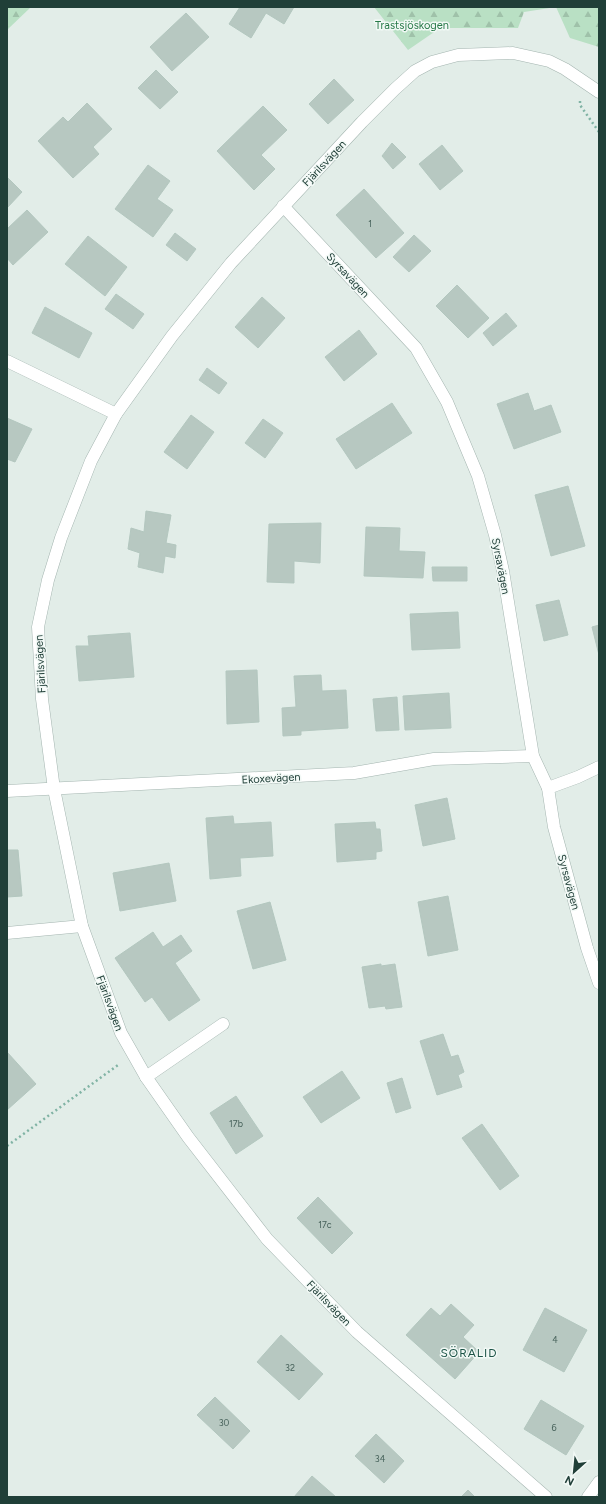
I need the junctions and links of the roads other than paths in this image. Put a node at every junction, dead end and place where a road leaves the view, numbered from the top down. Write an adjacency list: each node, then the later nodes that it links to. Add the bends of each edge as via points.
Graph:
1 (599, 92): 2 (street, Fjärilsvägen, via 549,61 513,53 458,55 432,62 416,71 395,89)
2 (283, 206): 4 (street, Fjärilsvägen, via 231,263 172,336); 5 (street, Syrsavägen, via 416,348 447,402 478,476 495,535)
3 (7, 361): 4 (street)
4 (116, 414): 8 (street, Fjärilsvägen, via 91,461 61,538 48,580 38,627 42,699)
5 (533, 756): 7 (street, Syrsavägen); 8 (street, Ekoxevägen, via 434,759 354,773)
6 (599, 766): 7 (street)
7 (548, 788): 12 (street, Syrsavägen, via 554,827)
8 (54, 789): 9 (street, Ekoxevägen); 10 (street, Fjärilsvägen)
9 (7, 791)
10 (82, 926): 11 (street); 14 (street, Fjärilsvägen, via 121,1033)
11 (7, 934)
12 (599, 983)
13 (223, 1024): 14 (street)
14 (146, 1077): 16 (street, Fjärilsvägen, via 188,1138 272,1244 357,1332)
15 (599, 1482): 17 (street)
16 (546, 1497)
17 (588, 1497)

